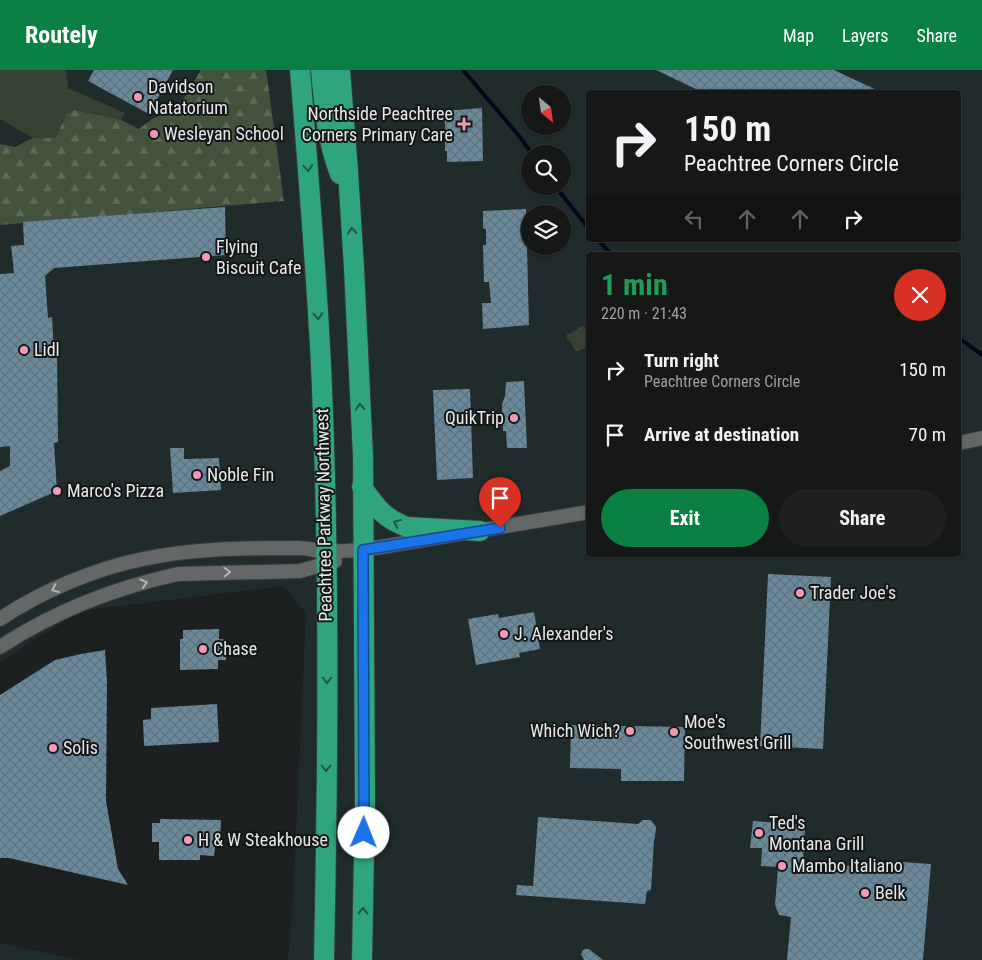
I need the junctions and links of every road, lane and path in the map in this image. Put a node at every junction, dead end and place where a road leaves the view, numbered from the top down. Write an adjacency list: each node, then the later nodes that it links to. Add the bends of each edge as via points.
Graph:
1 (300, 70): 11 (highway, Peachtree Parkway Northwest, one-way to 11, via 320,355)
2 (321, 70): 4 (highway, via 331,145)
3 (340, 70): 4 (highway)
4 (350, 194): 7 (highway, one-way to 4)
5 (982, 438): 6 (street)
6 (961, 443)
7 (362, 487): 9 (highway, one-way to 7, via 406,527 384,515); 10 (highway)
8 (586, 513): 9 (street)
9 (480, 531): 10 (street)
10 (363, 550): 11 (street); 15 (highway, one-way to 10, via 365,799)
11 (326, 558): 12 (street, one-way to 12, via 302,548 195,551 142,559 66,584); 13 (street, one-way to 11, via 71,607 159,578 178,574 300,571); 14 (highway, Peachtree Parkway Northwest, one-way to 14)
12 (0, 619)
13 (0, 647)
14 (325, 957)
15 (362, 960)

